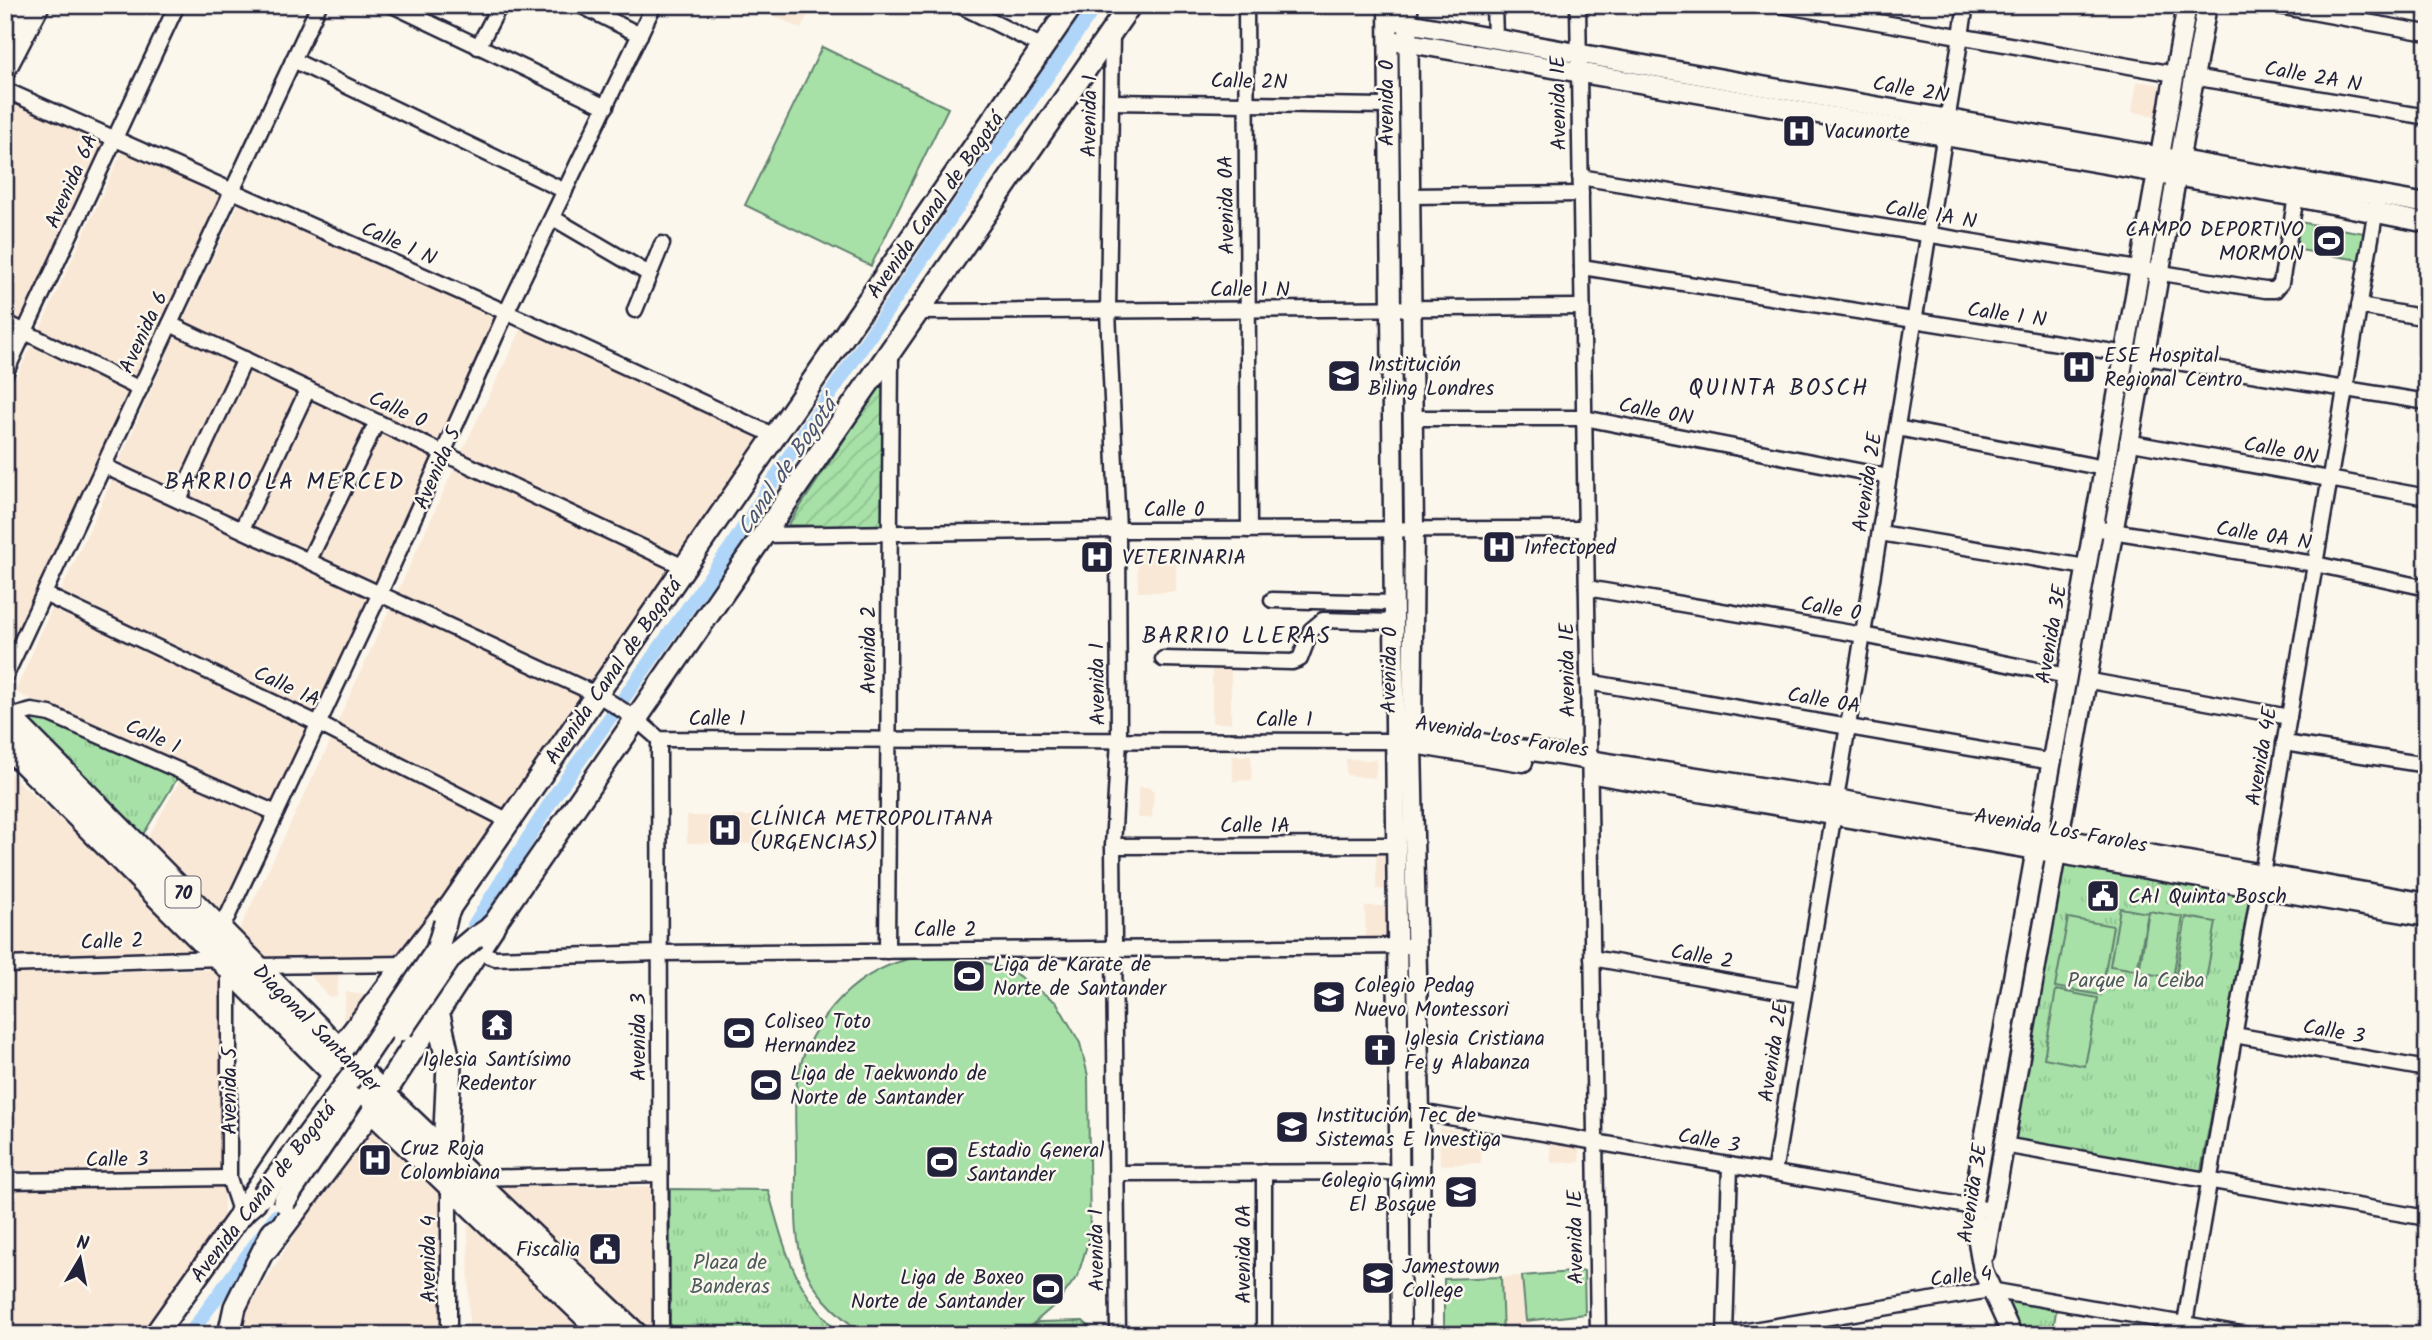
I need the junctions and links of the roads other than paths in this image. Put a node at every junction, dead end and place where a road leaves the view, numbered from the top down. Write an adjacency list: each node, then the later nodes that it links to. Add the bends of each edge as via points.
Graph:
1 (19, 5): 24 (main road)
2 (40, 5): 34 (street)
3 (177, 5): 44 (street, Avenida 6A)
4 (319, 5): 33 (street, Avenida 6)
5 (392, 5): 30 (street)
6 (499, 5): 30 (street)
7 (580, 5): 25 (street)
8 (654, 5): 25 (street, Avenida 5)
9 (1072, 5): 31 (main road, Avenida Canal de Bogotá)
10 (1130, 5): 22 (main road, Avenida Canal de Bogotá)
11 (1246, 5): 39 (street, Avenida 0A)
12 (1494, 5): 27 (street)
13 (1578, 5): 32 (street, Avenida 1E)
14 (1781, 5): 26 (street, Calle 2A N)
15 (1966, 5): 26 (street, Avenida 2E)
16 (2187, 5): 36 (street, Avenida 3E)
17 (2207, 5): 36 (street, Avenida 3E)
18 (2273, 5): 23 (street)
19 (961, 6): 31 (street)
20 (1388, 12): 21 (street, Calle 2N); 28 (street, Avenida 0)
21 (1408, 14): 27 (street, Calle 2N); 29 (street, Avenida 0)
22 (1112, 32): 38 (street, Avenida 1); 67 (main road, Avenida Canal de Bogotá)
23 (2427, 33)
24 (5, 34)
25 (640, 35): 41 (street, Avenida 5)
26 (1962, 37): 36 (street, Calle 2A N); 43 (street, Avenida 2E)
27 (1495, 38): 32 (street, Calle 2N)
28 (1388, 40): 29 (street, Calle 2N); 40 (street, Avenida 0)
29 (1408, 42): 35 (street, Calle 2N); 50 (street, Avenida 0)
30 (478, 47): 41 (street)
31 (1043, 47): 87 (main road, Avenida Canal de Bogotá)
32 (1578, 53): 35 (street, Avenida 1E); 43 (street, Calle 2N)
33 (293, 60): 47 (street); 48 (street, Avenida 6)
34 (5, 72)
35 (1579, 72): 43 (street, Calle 2N); 46 (street, Avenida 1E)
36 (2184, 76): 42 (street, Calle 2A N); 45 (street, Avenida 3E)
37 (5, 90): 44 (street, Calle 1 N)
38 (1111, 102): 39 (street, Calle 2N); 68 (street, Avenida 1)
39 (1244, 104): 40 (street, Calle 2N); 65 (street, Avenida 0A)
40 (1387, 106): 66 (street, Avenida 0)
41 (606, 107): 47 (street, Avenida 5)
42 (2427, 117)
43 (1947, 127): 45 (street, Calle 2N); 56 (street, Avenida 2E)
44 (113, 139): 48 (street, Calle 1 N); 74 (street, Avenida 6A)
45 (2167, 166): 51 (street, Calle 2N); 52 (street, Calle 2N); 59 (street, Avenida 3E)
46 (1580, 177): 49 (street, Avenida 1E); 56 (street, Calle 1A N)
47 (565, 191): 54 (street, Avenida 5)
48 (232, 192): 69 (street, Calle 1 N); 73 (street, Avenida 6)
49 (1581, 194): 50 (street); 58 (street, Avenida 1E)
50 (1410, 196): 63 (street, Avenida 0)
51 (2296, 197): 52 (street, Calle 2N); 59 (street, Calle 1A N, via 2281,283 2275,290)
52 (2376, 204): 53 (street, Calle 2N); 55 (street, Calle 2N); 61 (street, Avenida 4E)
53 (2427, 204)
54 (552, 218): 60 (street); 69 (street, Avenida 5)
55 (2427, 223)
56 (1929, 235): 59 (street, Calle 1A N); 72 (street, Avenida 2E)
57 (662, 244): 60 (street)
58 (1582, 268): 62 (street, Avenida 1E); 72 (street, Calle 1 N)
59 (2149, 271): 76 (street, Avenida 3E)
60 (649, 274): 64 (street)
61 (2359, 306): 70 (street); 81 (street, Avenida 4E)
62 (1582, 307): 63 (street, Calle 1 N); 84 (street, Avenida 1E)
63 (1411, 309): 66 (street, Calle 1 N); 83 (street, Avenida 0)
64 (635, 310)
65 (1249, 310): 66 (street, Calle 1 N); 68 (street, Calle 1 N); 101 (street, Avenida 0A)
66 (1390, 310): 97 (street, Avenida 0)
67 (917, 312): 68 (street, Calle 1 N); 75 (main road, Avenida Canal de Bogotá)
68 (1108, 312): 100 (street, Avenida 1)
69 (506, 313): 87 (street, Calle 1 N); 89 (street, Avenida 5)
70 (2427, 318)
71 (5, 322): 74 (street)
72 (1915, 322): 76 (street, Calle 1 N); 86 (street, Avenida 2E)
73 (170, 324): 77 (street, Calle 0); 79 (street, Avenida 6)
74 (25, 333): 78 (street, Avenida 6A); 79 (street)
75 (891, 350): 104 (street, Avenida 2); 105 (main road, Avenida Canal de Bogotá)
76 (2134, 353): 81 (street, Calle 1 N); 88 (street, Avenida 3E); 91 (street, Avenida 3E)
77 (245, 359): 80 (street, Calle 0); 95 (street)
78 (5, 374)
79 (140, 389): 90 (street, Avenida 6)
80 (308, 389): 85 (street, Calle 0); 96 (street)
81 (2345, 389): 82 (street, Calle 1 N); 93 (street, Avenida 4E)
82 (2427, 402)
83 (1412, 418): 84 (street, Calle 0N); 98 (street, Avenida 0)
84 (1584, 418): 92 (street, Calle 0N); 99 (street, Avenida 1E)
85 (377, 422): 89 (street, Calle 0); 106 (street)
86 (1897, 428): 91 (street); 92 (street, Avenida 2E)
87 (775, 436): 108 (main road, Avenida Canal de Bogotá)
88 (2127, 442): 93 (street, Calle 0N); 102 (street, Avenida 3E)
89 (444, 453): 108 (street, Calle 0); 112 (street, Avenida 5)
90 (104, 466): 95 (street, Calle 1); 113 (street, Avenida 6)
91 (2104, 468): 102 (street, Avenida 3E)
92 (1889, 478): 103 (street, Avenida 2E)
93 (2329, 480): 94 (street, Calle 0N); 107 (street, Avenida 4E)
94 (2427, 497)
95 (178, 500): 96 (street, Calle 1)
96 (242, 529): 106 (street, Calle 1)
97 (1393, 529): 98 (street, Calle 0); 101 (street, Calle 0); 115 (street, Avenida 0)
98 (1413, 529): 99 (street, Calle 0); 132 (street, Avenida 0)
99 (1586, 529): 111 (street, Avenida 1E)
100 (1118, 530): 101 (street, Calle 0); 104 (street, Calle 0); 131 (street, Avenida 1)
101 (1249, 530)
102 (2102, 530): 107 (street, Calle 0A N); 109 (street, Avenida 3E); 121 (street, Avenida 3E)
103 (1880, 533): 109 (street); 117 (street, Avenida 2E)
104 (890, 534): 105 (street, Calle 0); 130 (street, Avenida 2)
105 (763, 535): 125 (main road, Avenida Canal de Bogotá)
106 (309, 560): 112 (street, Calle 1)
107 (2315, 564): 110 (street, Calle 0A N); 126 (street, Avenida 4E)
108 (684, 567): 123 (main road, Avenida Canal de Bogotá)
109 (2086, 567): 119 (street, Avenida 3E)
110 (2427, 587)
111 (1587, 588): 117 (street, Calle 0); 122 (street, Avenida 1E)
112 (380, 593): 123 (street, Calle 1); 127 (street, Avenida 5)
113 (44, 594): 120 (street, Avenida 6); 127 (street, Calle 1A)
114 (1272, 600): 115 (street)
115 (1394, 603): 116 (street, Avenida 0)
116 (1393, 622): 118 (street, via 1323,620 1311,630 1300,659 1293,662); 132 (street, Avenida 0)
117 (1863, 635): 119 (street, Calle 0); 128 (street, Avenida 2E)
118 (1163, 659)
119 (2067, 676): 135 (street, Avenida 3E)
120 (5, 677)
121 (2085, 680): 126 (street); 143 (street, Avenida 3E)
122 (1588, 682): 128 (street, Calle 0A); 137 (street, Avenida 1E)
123 (599, 696): 125 (street, Calle 1); 140 (main road, Avenida Canal de Bogotá)
124 (7, 715): 139 (street, Calle 1, via 50,714); 149 (main road, Diagonal Santander / 70)
125 (632, 716): 129 (street, Calle 1); 150 (main road, Avenida Canal de Bogotá)
126 (2289, 716): 133 (street, Avenida 4E)
127 (318, 724): 139 (street, Avenida 5); 140 (street, Calle 1A)
128 (1848, 725): 135 (street, Calle 0A); 138 (street, Avenida 2E)
129 (659, 739): 130 (street, Calle 1); 155 (street, Avenida 3)
130 (888, 739): 131 (street, Calle 1); 154 (street, Avenida 2)
131 (1119, 739): 132 (street, Calle 1); 144 (street, Avenida 1)
132 (1406, 739): 137 (street, Avenida Los Faroles); 142 (street, Avenida 0); 151 (street, Avenida 0)
133 (2284, 743): 136 (street); 145 (street, Avenida 4E)
134 (9, 750): 157 (main road, Diagonal Santander / 70)
135 (2052, 762): 141 (street, Avenida 3E)
136 (2427, 765)
137 (1589, 767): 138 (street, Avenida Los Faroles); 156 (street, Avenida 1E)
138 (1835, 806): 141 (street, Avenida Los Faroles); 161 (street, Avenida 2E)
139 (276, 813): 149 (street, Avenida 5)
140 (509, 821): 147 (main road, Avenida Canal de Bogotá)
141 (2037, 842): 143 (street, Avenida Los Faroles); 184 (street, Avenida 3E)
142 (1396, 845): 144 (street, Calle 1A); 152 (street, Avenida 0)
143 (2056, 845): 145 (street, Avenida Los Faroles); 170 (street, Avenida 3E)
144 (1114, 846): 153 (street, Avenida 1)
145 (2260, 881): 146 (street, Avenida Los Faroles); 148 (street, Avenida Los Faroles); 163 (street, Avenida 4E)
146 (2427, 903)
147 (447, 916): 158 (main road); 186 (main road, Avenida Canal de Bogotá, bridge, via 437,950 355,1072 263,1195)
148 (2427, 917)
149 (221, 930): 160 (main road, Diagonal Santander / 70)
150 (481, 938): 155 (street, Calle 2, via 495,958); 162 (main road); 188 (main road, Avenida Canal de Bogotá, bridge, via 451,957 284,1202)
151 (1416, 946): 152 (street, Calle 2); 168 (street, Avenida 0)
152 (1397, 947): 153 (street, Calle 2); 174 (street, Avenida 0)
153 (1114, 949): 154 (street, Calle 2); 176 (street, Avenida 1)
154 (887, 950): 155 (street, Calle 2)
155 (659, 953): 178 (street, Avenida 3)
156 (1592, 958): 161 (street, Calle 2); 169 (street, Avenida 1E)
157 (225, 962): 159 (street, Calle 2); 166 (main road, Diagonal Santander / 70); 179 (street, Avenida 5)
158 (409, 964): 160 (street); 164 (main road)
159 (5, 965)
160 (256, 967): 164 (main road, Diagonal Santander / 70)
161 (1803, 996): 177 (street, Avenida 2E)
162 (437, 1011): 167 (main road); 171 (main road, via 449,1064)
163 (2234, 1035): 165 (street, Calle 3); 182 (street, Avenida 4E)
164 (340, 1050): 167 (main road, Diagonal Santander / 70)
165 (2427, 1069)
166 (336, 1074): 167 (main road, Diagonal Santander / 70); 186 (main road)
167 (377, 1102): 171 (main road, Diagonal Santander / 70); 183 (main road, Diagonal Santander / 70); 188 (main road)
168 (1420, 1112): 169 (street, Calle 3); 175 (street, Avenida 0)
169 (1594, 1142): 172 (street, Calle 3); 203 (street, Avenida 1E)
170 (2003, 1145): 182 (street); 185 (street, Avenida 3E)
171 (445, 1152): 180 (main road, Diagonal Santander / 70)
172 (1730, 1165): 177 (street, Calle 3); 204 (street)
173 (1264, 1172): 174 (street); 176 (street); 200 (street, Avenida 0A)
174 (1400, 1172): 175 (street); 201 (street, Avenida 0)
175 (1420, 1172): 202 (street, Avenida 0)
176 (1116, 1173): 199 (street, Avenida 1)
177 (1774, 1173): 184 (street, Calle 3)
178 (660, 1174): 180 (street); 198 (street, Avenida 3)
179 (229, 1178): 181 (street, Calle 3); 186 (street, Avenida 5)
180 (471, 1178): 197 (main road, Diagonal Santander / 70)
181 (5, 1181)
182 (2209, 1183): 187 (street); 191 (street, Avenida 4E)
183 (449, 1184): 195 (street, Avenida 4); 196 (main road, Diagonal Santander / 70)
184 (1972, 1207): 185 (street, Calle 3); 189 (street, Avenida 3E)
185 (1991, 1210): 189 (street, Avenida 3E)
186 (241, 1214): 193 (main road, Avenida Canal de Bogotá)
187 (2427, 1218)
188 (267, 1247): 194 (main road, Avenida Canal de Bogotá, via 234,1307)
189 (1983, 1271): 190 (street, Avenida 3E)
190 (1990, 1290): 191 (street, Calle 4); 204 (street, Calle 4); 205 (street, Avenida 3E)
191 (2185, 1323): 192 (street, Calle 4)
192 (2245, 1334)
193 (155, 1335)
194 (229, 1335)
195 (449, 1335)
196 (606, 1335)
197 (636, 1335)
198 (661, 1335)
199 (1118, 1335)
200 (1264, 1335)
201 (1401, 1335)
202 (1421, 1335)
203 (1598, 1335)
204 (1725, 1335)
205 (2012, 1335)

